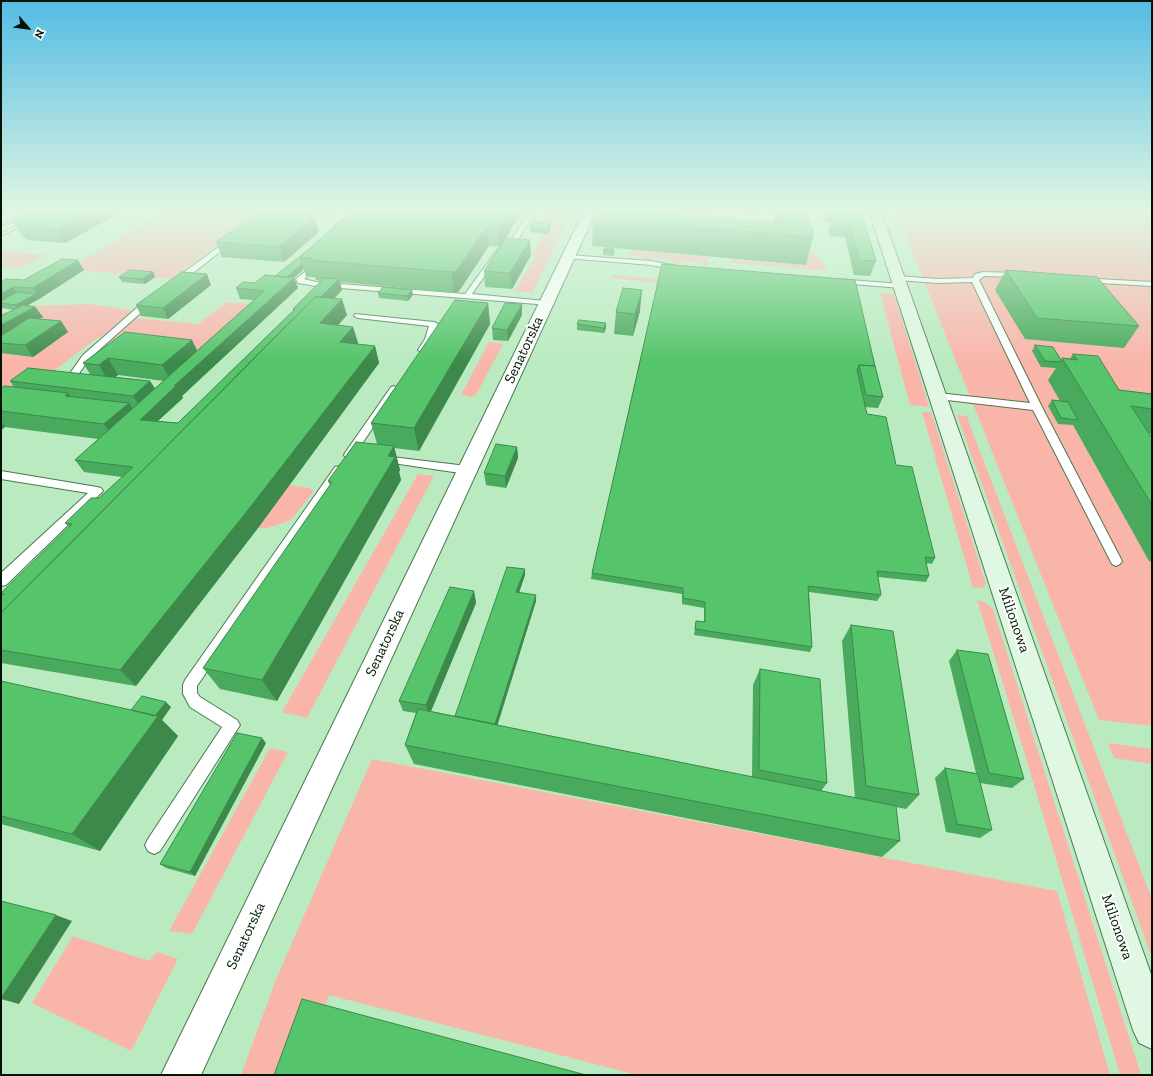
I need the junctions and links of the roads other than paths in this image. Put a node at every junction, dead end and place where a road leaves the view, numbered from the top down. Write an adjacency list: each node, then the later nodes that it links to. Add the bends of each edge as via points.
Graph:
1 (204, 261): 14 (lane)
2 (319, 261): 16 (lane, via 300,279 301,281)
3 (492, 261): 16 (lane)
4 (566, 261): 17 (street, Senatorska)
5 (618, 261): 7 (lane)
6 (892, 261): 12 (street, Milionowa)
7 (686, 268)
8 (1026, 276): 11 (lane, via 983,274)
9 (1074, 279): 13 (lane)
10 (831, 280): 12 (lane)
11 (975, 280): 12 (lane); 23 (lane)
12 (899, 282): 22 (street, Milionowa)
13 (1152, 284)
14 (171, 285)
15 (158, 295): 20 (lane, via 86,357)
16 (468, 296): 17 (lane)
17 (546, 303): 25 (street, Senatorska)
18 (358, 316): 19 (lane, via 434,324 429,339)
19 (416, 358)
20 (73, 376)
21 (402, 378): 24 (lane)
22 (938, 396): 23 (lane); 30 (street, Milionowa)
23 (1037, 407): 27 (lane)
24 (349, 454): 25 (lane); 29 (lane, via 190,685 190,694 194,702 232,724)
25 (467, 470): 31 (street, Senatorska)
26 (1, 475): 28 (lane, via 97,491)
27 (1116, 561)
28 (1, 581)
29 (154, 845)
30 (1152, 1030)
31 (181, 1075)

